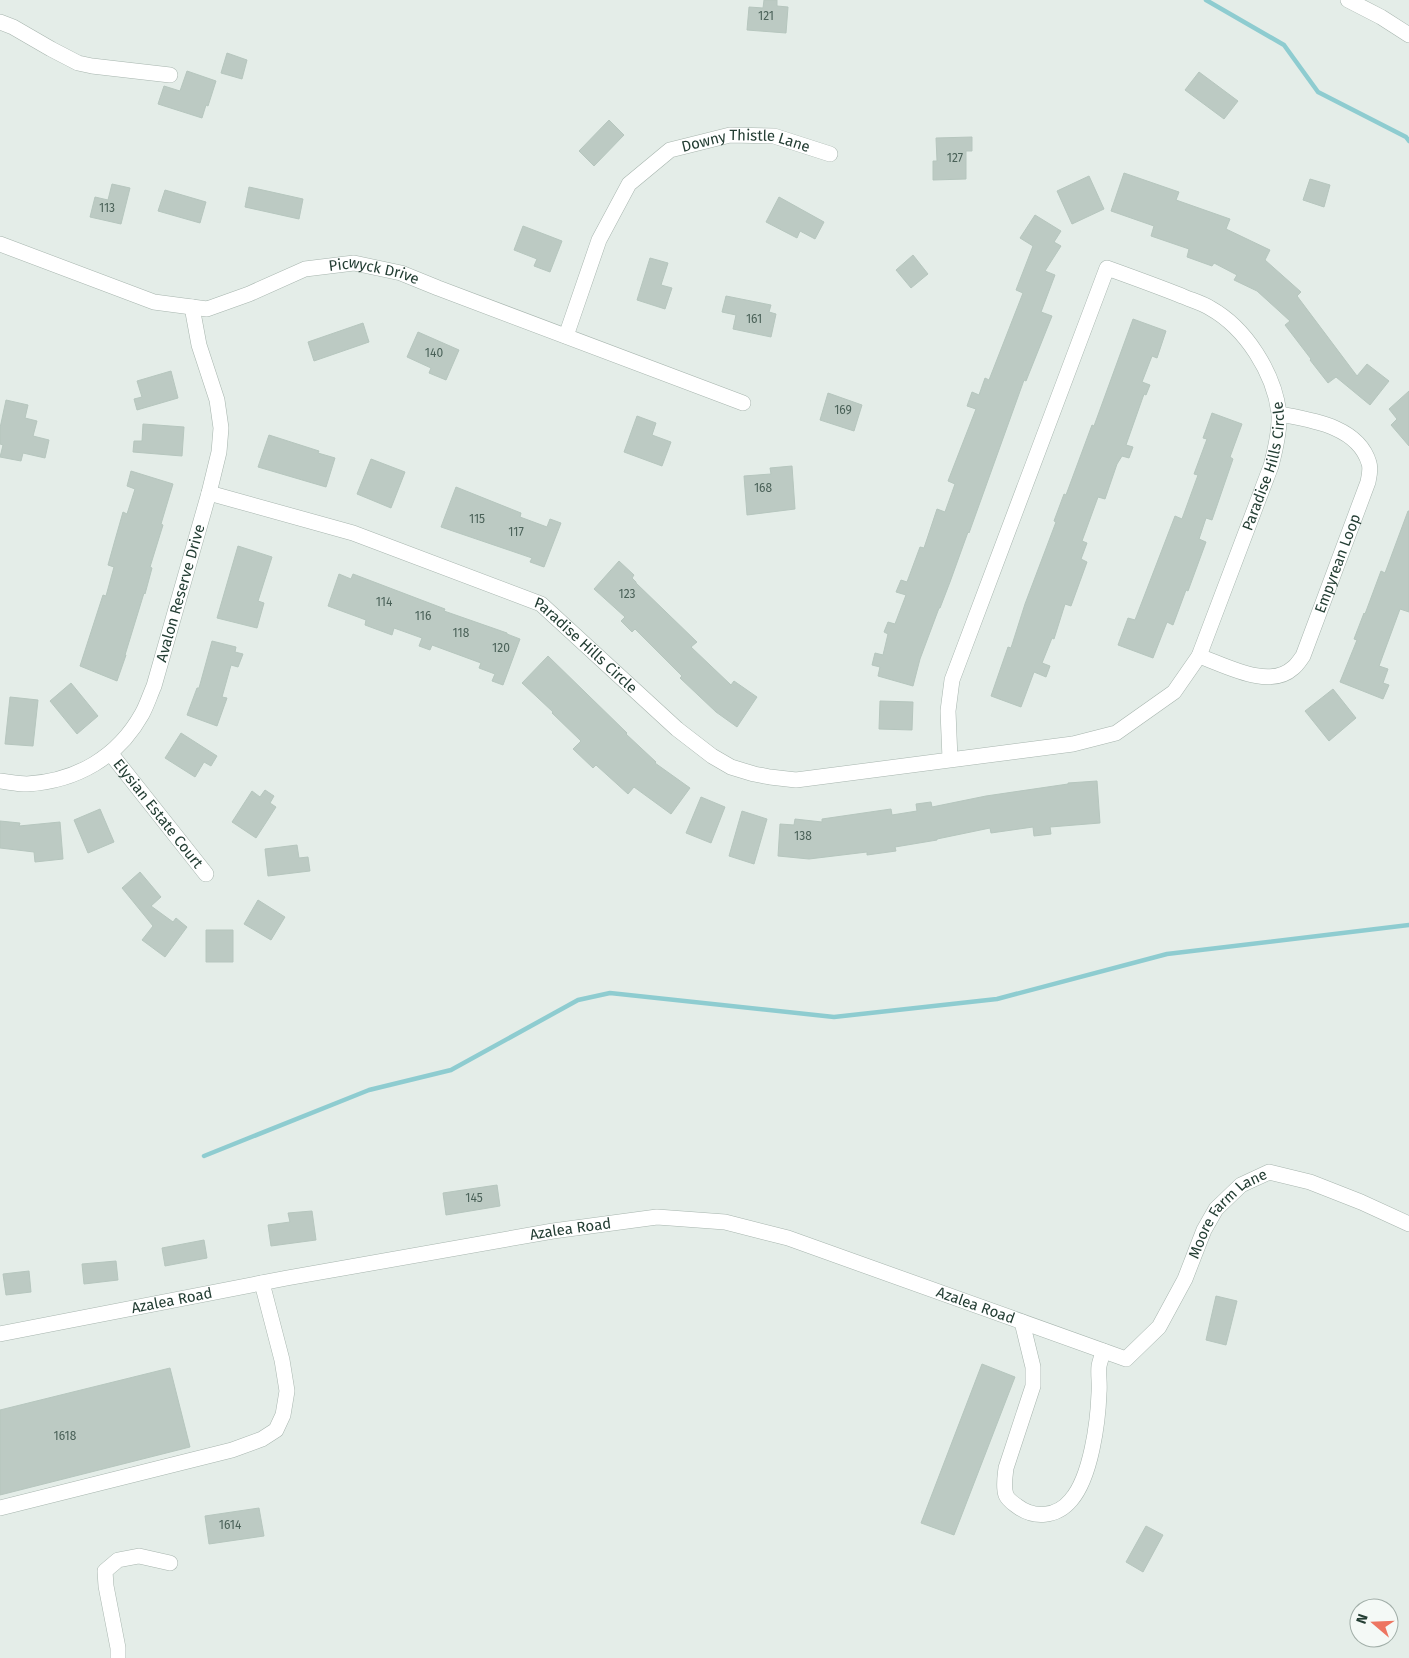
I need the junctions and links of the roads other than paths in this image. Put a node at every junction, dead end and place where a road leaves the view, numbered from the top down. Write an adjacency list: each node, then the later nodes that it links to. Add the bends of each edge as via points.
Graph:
1 (1348, 0): 3 (street)
2 (0, 22): 4 (street, via 78,63)
3 (1409, 35)
4 (170, 75)
5 (830, 154): 8 (street, Downy Thistle Lane, via 774,136 730,136 670,150 629,184 599,240)
6 (0, 244): 7 (street, Picwyck Drive, via 154,302)
7 (192, 307): 8 (street, Picwyck Drive, via 206,309 305,269 354,263 401,273); 11 (street, Avalon Reserve Drive, via 199,345 217,400 221,428)
8 (566, 336): 9 (street, Picwyck Drive)
9 (742, 403)
10 (1279, 414): 12 (street, Paradise Hills Circle, via 1271,466); 12 (street, Empyrean Loop, via 1312,420 1344,433 1361,447 1370,464 1368,482 1303,656 1293,669 1273,678 1256,677); 14 (street, Paradise Hills Circle, via 1264,367 1250,343 1229,321 1210,308 1107,268 952,680 948,711)
11 (209, 493): 13 (street, Avalon Reserve Drive, via 154,686 142,713); 14 (street, Paradise Hills Circle, via 353,533 540,604 677,729 731,767 796,780)
12 (1199, 656): 14 (street, Paradise Hills Circle, via 1174,692 1116,733 1073,744)
13 (111, 754): 15 (street, Avalon Reserve Drive, via 79,772 52,781 25,784); 16 (street, Elysian Estate Court)
14 (950, 759)
15 (0, 781)
16 (206, 874)
17 (1409, 1224): 22 (street, Moore Farm Lane, via 1310,1182 1269,1172 1241,1185 1216,1209 1200,1236 1184,1279 1159,1327)
18 (262, 1283): 19 (street, Azalea Road, via 553,1231 657,1217 725,1222 788,1238); 20 (street, Azalea Road); 23 (street, via 287,1392 283,1415 276,1430 232,1450)
19 (1022, 1322): 21 (street, Azalea Road); 21 (street, via 1033,1367 1033,1386 1004,1482 1006,1495 1012,1503 1030,1514 1050,1514 1061,1509 1072,1500 1079,1487 1095,1435 1100,1392 1099,1366)
20 (0, 1334)
21 (1103, 1351): 22 (street, Azalea Road)
22 (1126, 1359)
23 (0, 1508)
24 (170, 1563): 25 (street, via 139,1556 118,1560 105,1571)
25 (118, 1658)

